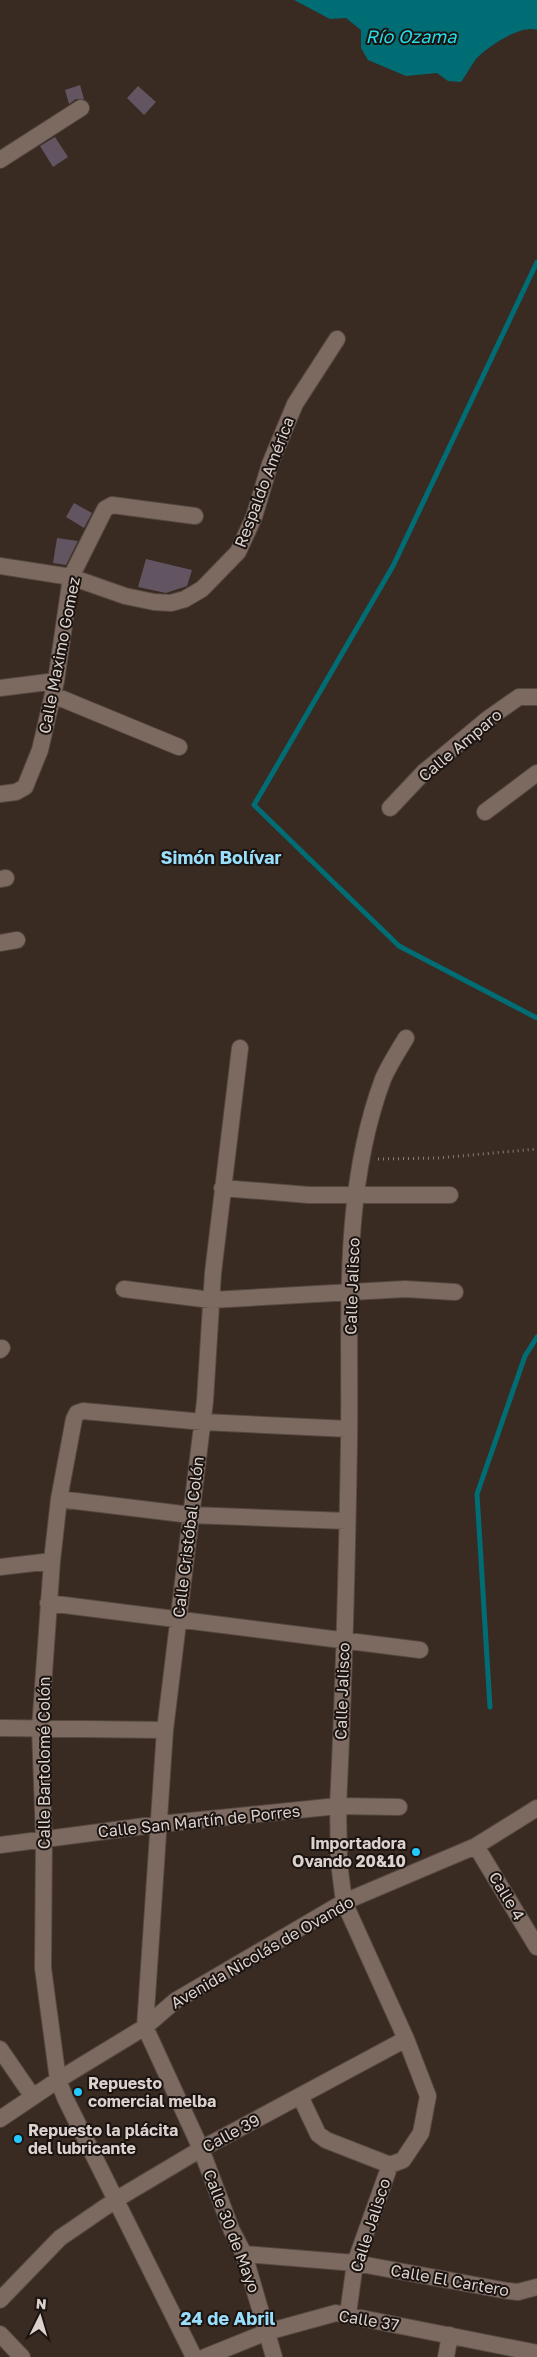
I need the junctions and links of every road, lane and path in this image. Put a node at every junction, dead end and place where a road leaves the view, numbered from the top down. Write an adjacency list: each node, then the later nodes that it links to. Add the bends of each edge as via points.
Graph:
1 (81, 108): 2 (street)
2 (0, 160)
3 (337, 339): 6 (street, Respaldo América, via 295,404 238,552 202,589 171,603 132,598)
4 (195, 516): 6 (street, Calle Maximo Gomez, via 108,506)
5 (0, 566): 6 (street)
6 (72, 577): 8 (street, Calle Maximo Gomez)
7 (0, 688): 8 (street)
8 (55, 688): 10 (street); 12 (street, Calle Maximo Gomez, via 40,750 25,787)
9 (537, 697): 13 (street, Calle Amparo, via 519,697 489,718 429,767)
10 (179, 747)
11 (537, 773): 14 (street)
12 (0, 794)
13 (390, 808)
14 (486, 812)
15 (17, 940): 16 (street)
16 (0, 943)
17 (406, 1038): 20 (street, Calle Jalisco, via 384,1078)
18 (240, 1048): 21 (street, Calle Cristóbal Colón)
19 (537, 1149): 20 (path, via 438,1158)
20 (360, 1160): 22 (street, Calle Jalisco)
21 (222, 1188): 22 (street, via 309,1195); 27 (street, Calle Cristóbal Colón)
22 (356, 1194): 23 (street); 25 (street, Calle Jalisco)
23 (450, 1195)
24 (124, 1289): 27 (street)
25 (350, 1292): 26 (street, via 405,1289); 27 (street); 29 (street, Calle Jalisco)
26 (455, 1292)
27 (211, 1300): 28 (street, Calle Cristóbal Colón)
28 (202, 1422): 29 (street, Calle Bartolomé Colón); 30 (street, Calle Bartolomé Colón, via 77,1413); 31 (street, Calle Cristóbal Colón)
29 (349, 1429): 32 (street, Calle Jalisco)
30 (59, 1499): 31 (street); 33 (street, Calle Bartolomé Colón)
31 (191, 1515): 32 (street); 36 (street, Calle Cristóbal Colón)
32 (347, 1521): 37 (street, Calle Jalisco)
33 (52, 1561): 34 (street); 35 (street, Calle Bartolomé Colón)
34 (0, 1567)
35 (48, 1603): 36 (street); 40 (street, Calle Bartolomé Colón)
36 (178, 1620): 37 (street); 41 (street, Calle Cristóbal Colón)
37 (344, 1640): 38 (street); 42 (street, Calle Jalisco)
38 (420, 1650)
39 (0, 1728): 40 (street)
40 (40, 1729): 41 (street); 46 (street, Calle Bartolomé Colón)
41 (165, 1730): 45 (street, Calle Cristóbal Colón)
42 (338, 1806): 43 (street, Calle San Martín de Porres); 45 (street, Calle San Martín de Porres); 49 (street, Calle Jalisco, via 339,1863)
43 (399, 1806)
44 (537, 1808): 48 (street, Avenida Nicolás de Ovando)
45 (160, 1824): 46 (street, Calle San Martín de Porres); 51 (street, Calle Cristóbal Colón)
46 (44, 1838): 47 (street, Calle San Martín de Porres); 54 (street, Calle Bartolomé Colón, via 43,1968)
47 (0, 1845)
48 (476, 1846): 49 (street, Avenida Nicolás de Ovando); 50 (street, Calle 4)
49 (344, 1902): 51 (street, Avenida Nicolás de Ovando, via 175,2001); 52 (street, Calle Jalisco)
50 (537, 1947)
51 (145, 2027): 54 (street, Avenida Nicolás de Ovando); 58 (street, Calle 30 de Mayo)
52 (406, 2039): 55 (street, Calle 39); 59 (street, Calle Jalisco, via 428,2101 421,2134 403,2160)
53 (0, 2049): 56 (street)
54 (58, 2080): 56 (street, Avenida Nicolás de Ovando); 60 (street, Calle Bartolomé Colón)
55 (300, 2096): 58 (street, Calle 39); 59 (street, via 318,2134)
56 (33, 2097): 57 (street, Avenida Nicolás de Ovando)
57 (0, 2119)
58 (201, 2149): 60 (street, Calle 39); 61 (street, Calle 30 de Mayo)
59 (390, 2165): 62 (street, Calle Jalisco)
60 (116, 2199): 64 (street, Calle 39, via 60,2238); 71 (street, Calle Bartolomé Colón)
61 (244, 2254): 62 (street, Calle El Cartero); 66 (street, Calle 30 de Mayo)
62 (355, 2263): 63 (street, Calle El Cartero, via 508,2291); 65 (street, Calle Jalisco)
63 (537, 2287)
64 (0, 2300)
65 (348, 2314): 66 (street, Calle 37, via 333,2314); 68 (street, Calle 37)
66 (267, 2332): 72 (street, Calle 37); 73 (street, Calle 30 de Mayo)
67 (0, 2334): 70 (street)
68 (450, 2335): 69 (street, Calle 37); 74 (street)
69 (537, 2354)
70 (22, 2357)
71 (194, 2357)
72 (205, 2357)
73 (274, 2357)
74 (446, 2357)

